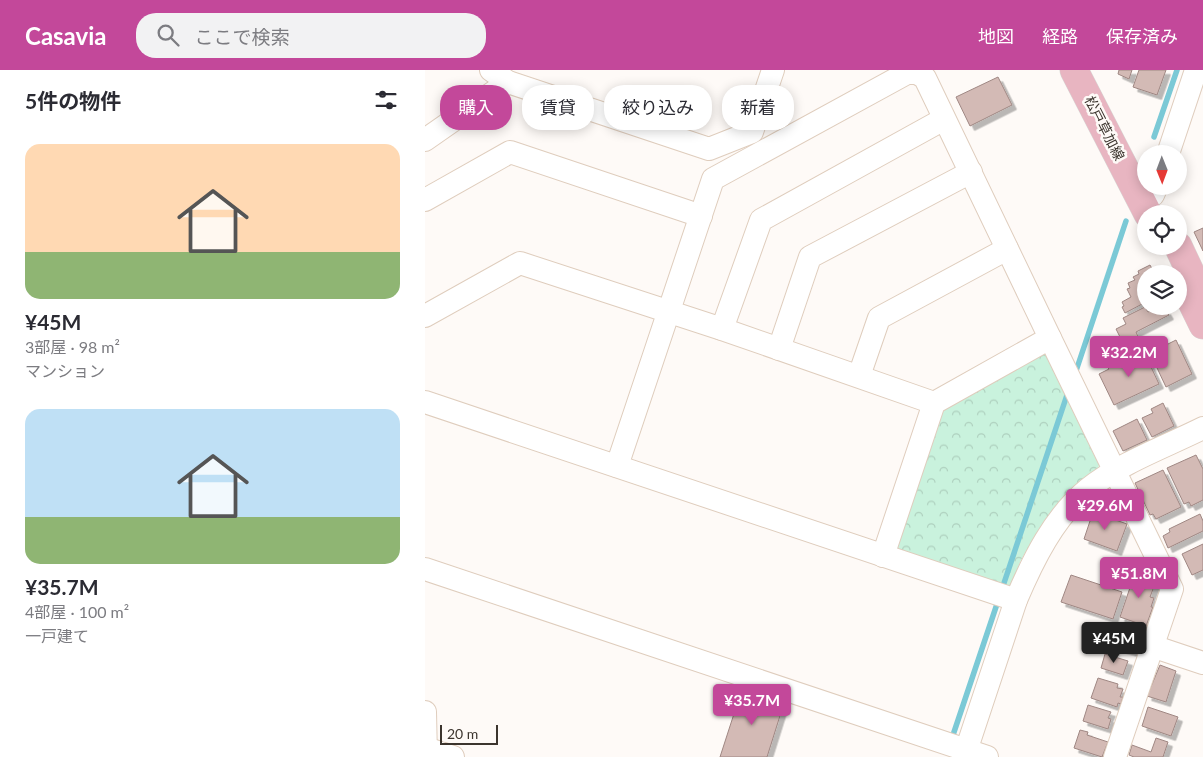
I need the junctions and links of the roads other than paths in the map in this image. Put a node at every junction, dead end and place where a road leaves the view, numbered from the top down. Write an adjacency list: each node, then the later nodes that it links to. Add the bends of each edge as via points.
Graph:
1 (773, 70): 5 (street, via 752,132 709,149)
2 (1074, 70): 10 (main road, 松戸草加線)
3 (1090, 70): 10 (main road, 松戸草加線)
4 (1196, 70): 8 (street)
5 (499, 76): 7 (street)
6 (944, 119): 9 (street); 12 (street, via 925,78 917,73 907,73 713,179); 20 (street, via 761,220)
7 (425, 140)
8 (1171, 145)
9 (971, 172): 13 (street); 22 (street, via 810,257)
10 (1151, 197)
11 (425, 200): 12 (street, via 510,152)
12 (701, 216): 17 (street)
13 (1007, 249): 21 (street); 23 (street, via 879,318)
14 (1182, 255): 16 (main road)
15 (1187, 293): 19 (main road)
16 (1203, 299)
17 (668, 312): 18 (street, via 519,263); 20 (street); 27 (street)
18 (425, 316)
19 (1203, 325)
20 (722, 329): 22 (street)
21 (1050, 338): 25 (street); 28 (street)
22 (779, 349): 23 (street)
23 (859, 376): 25 (street)
24 (425, 402): 27 (street)
25 (934, 402): 29 (street)
26 (1203, 428): 28 (street)
27 (617, 466): 29 (street)
28 (1114, 471): 31 (street, via 1088,489 1070,507); 32 (street, via 1172,589)
29 (883, 556): 31 (street)
30 (425, 569): 35 (street)
31 (1004, 596): 35 (street)
32 (1152, 646): 33 (street); 38 (street)
33 (1203, 663)
34 (425, 712): 36 (street)
35 (962, 750)
36 (426, 751): 37 (street)
37 (453, 757)
38 (1115, 757)

